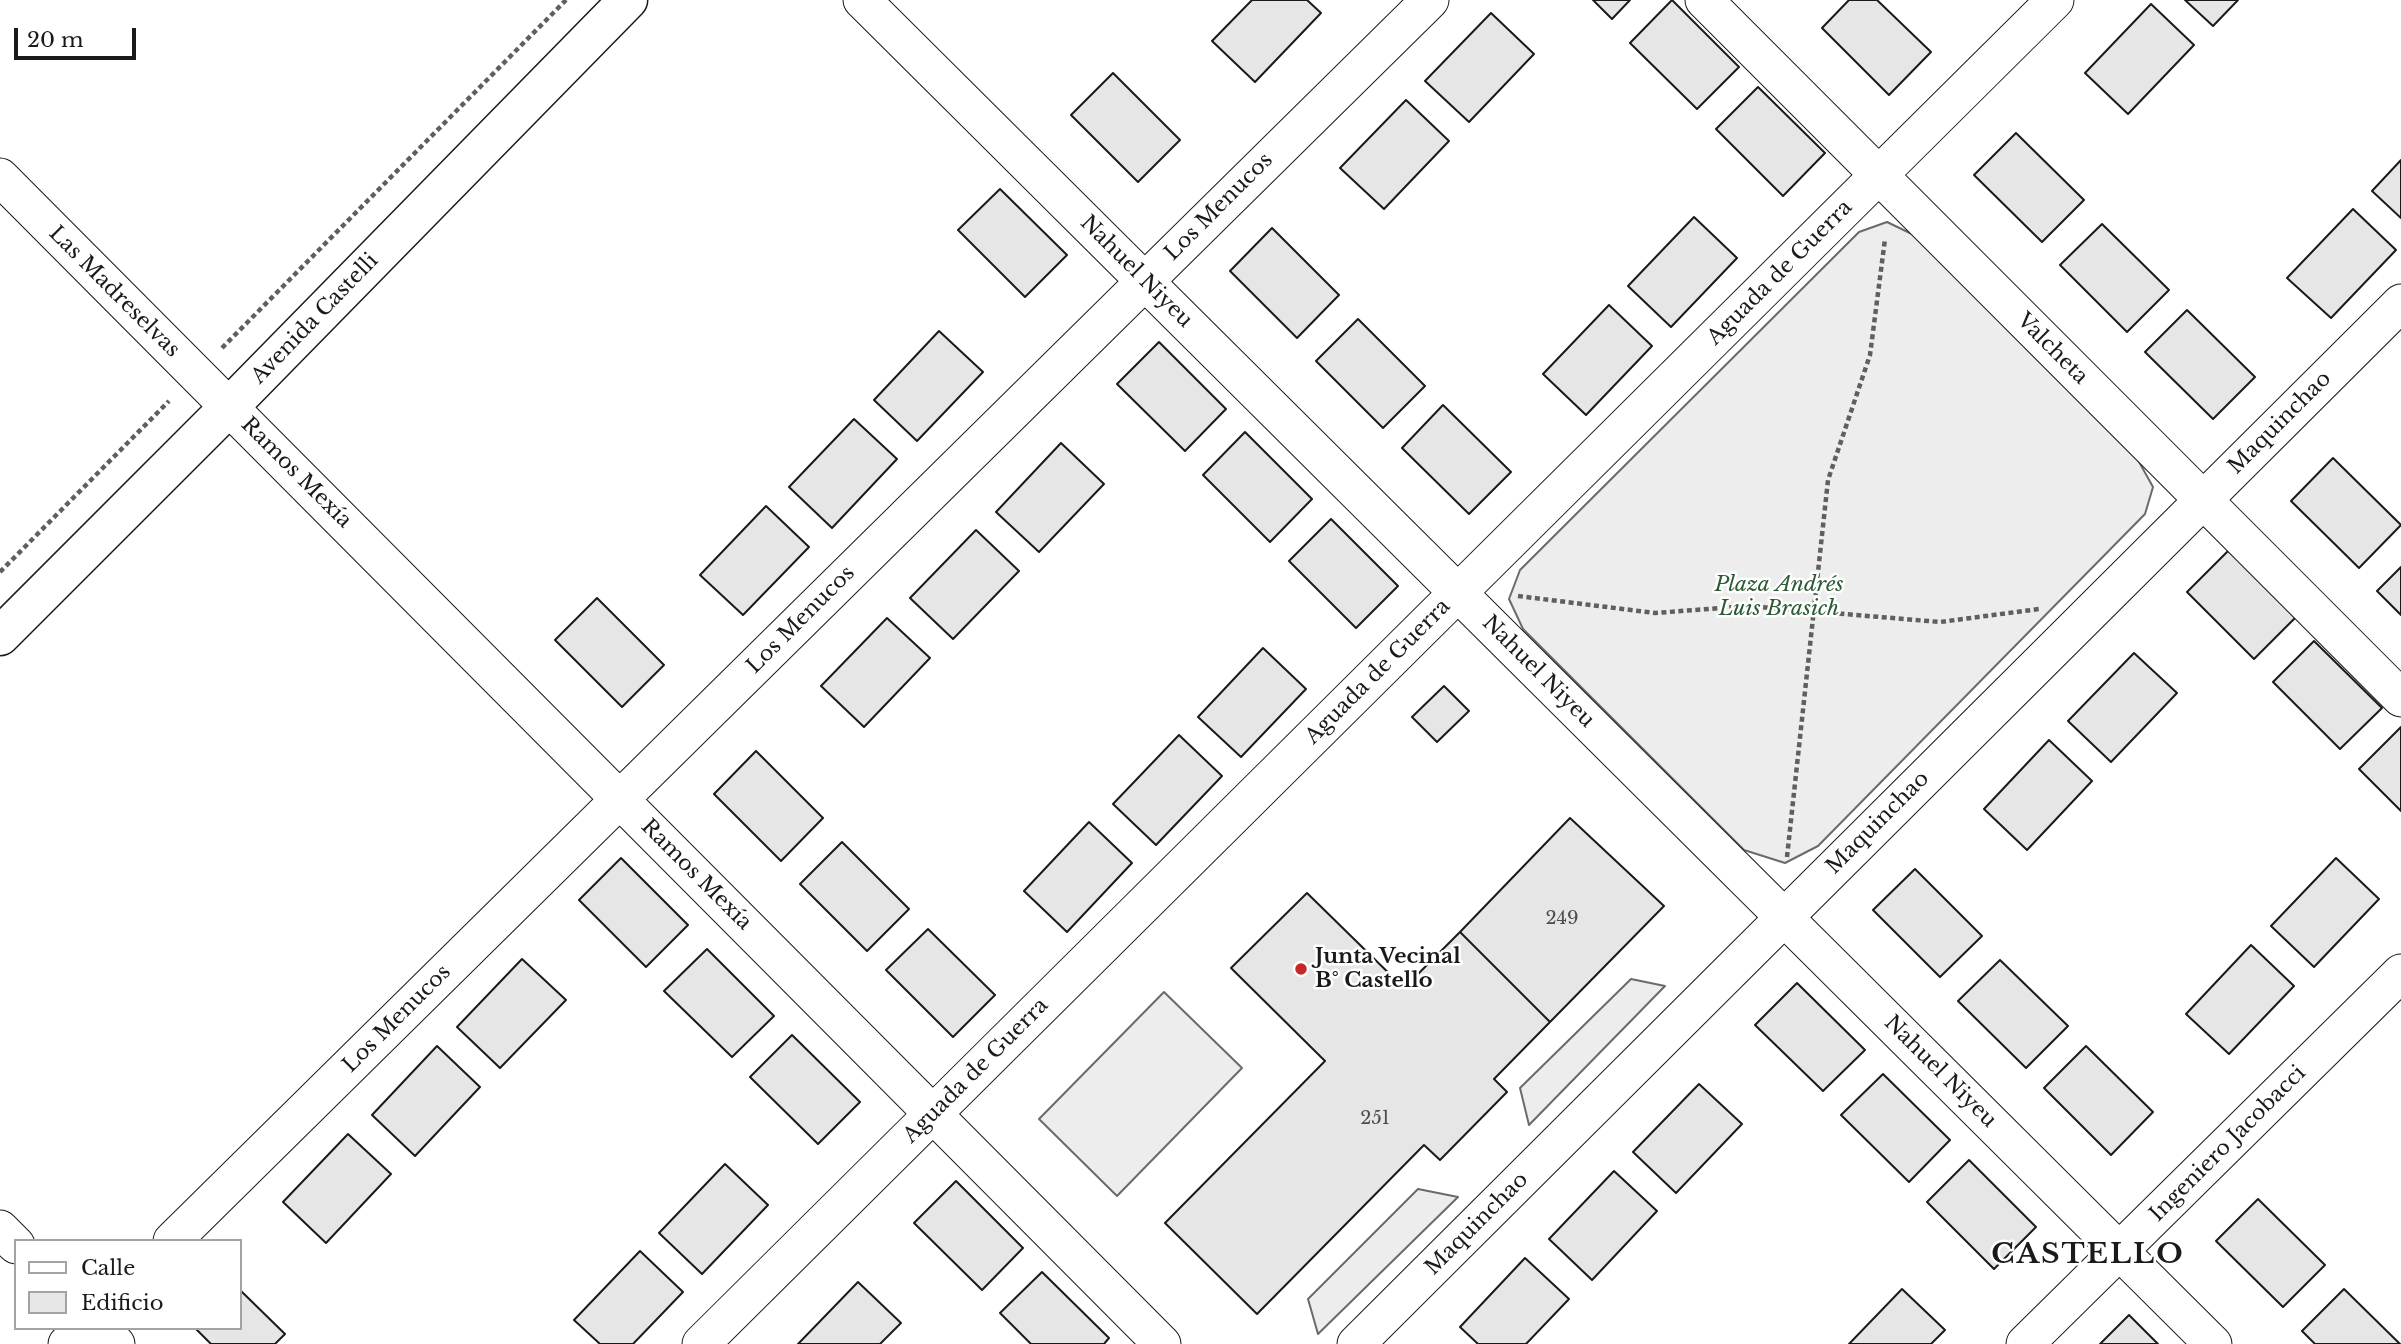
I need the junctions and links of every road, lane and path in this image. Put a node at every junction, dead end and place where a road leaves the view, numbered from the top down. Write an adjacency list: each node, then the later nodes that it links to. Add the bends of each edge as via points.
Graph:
1 (566, 0): 12 (path)
2 (628, 0): 13 (main road, Avenida Castelli)
3 (862, 0): 10 (street, Nahuel Niyeu)
4 (1430, 0): 10 (street, Los Menucos)
5 (1704, 0): 7 (street, Valcheta)
6 (2055, 0): 7 (street, Aguada de Guerra)
7 (1879, 175): 14 (street, Valcheta); 16 (street, Aguada de Guerra)
8 (0, 177): 12 (street, Las Madreselvas)
9 (1885, 235): 18 (path, via 1870,355 1828,480)
10 (1145, 281): 16 (street, Nahuel Niyeu); 21 (street, Los Menucos)
11 (2401, 303): 14 (street, Maquinchao)
12 (196, 374): 13 (street, Las Madreselvas); 15 (path)
13 (229, 407): 19 (main road, Avenida Castelli); 21 (street, Ramos Mexía)
14 (2203, 500): 17 (street, Maquinchao); 20 (street, Valcheta)
15 (0, 572)
16 (1458, 593): 18 (path, via 1655,613 1748,606); 22 (street, Nahuel Niyeu); 24 (street, Aguada de Guerra)
17 (2095, 607): 18 (path, via 2026,609 1940,622); 22 (street, Maquinchao)
18 (1815, 611): 22 (path, via 1788,835)
19 (0, 636)
20 (2401, 698)
21 (620, 799): 24 (street, Ramos Mexía); 26 (street, Los Menucos)
22 (1784, 917): 28 (street, Nahuel Niyeu); 35 (street, Maquinchao)
23 (2401, 973): 28 (street, Ingeniero Jacobacci)
24 (933, 1114): 33 (street, Aguada de Guerra); 34 (street, Ramos Mexía)
25 (0, 1229): 27 (street)
26 (174, 1239)
27 (14, 1243)
28 (2119, 1251): 36 (street, Ingeniero Jacobacci); 37 (street, Nahuel Niyeu)
29 (81, 1330): 31 (street)
30 (102, 1330): 32 (street)
31 (67, 1344)
32 (116, 1344)
33 (701, 1344)
34 (1162, 1344)
35 (1356, 1344)
36 (2025, 1344)
37 (2213, 1344)

